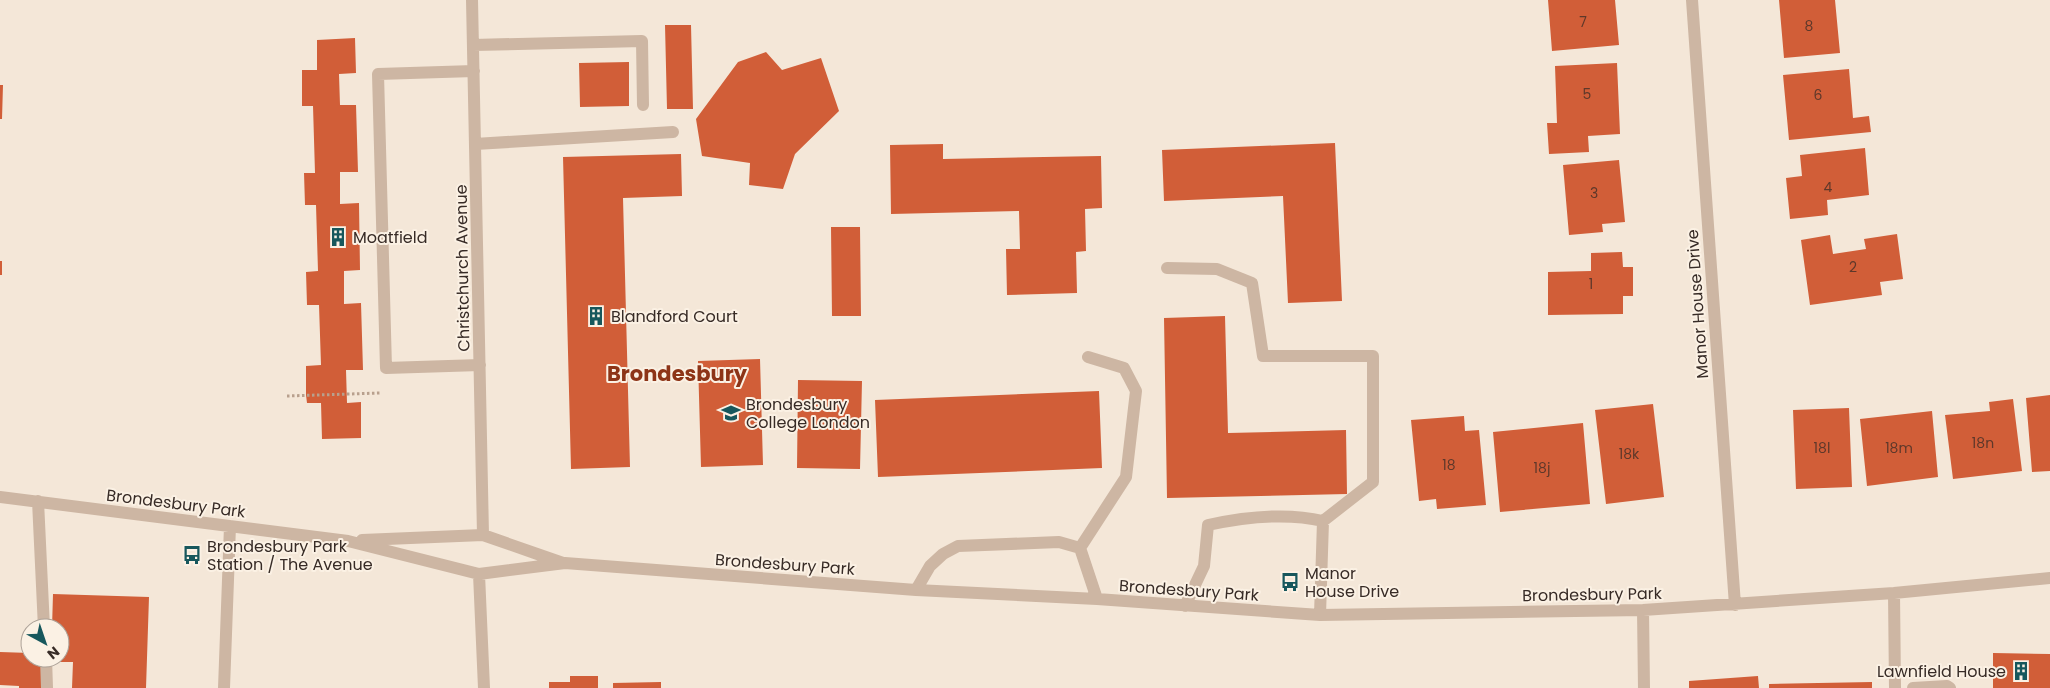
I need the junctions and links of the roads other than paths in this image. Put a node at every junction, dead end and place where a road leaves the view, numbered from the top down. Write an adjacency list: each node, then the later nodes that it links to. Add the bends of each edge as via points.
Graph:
1 (472, 0): 3 (street, Christchurch Avenue)
2 (1692, 0): 24 (street, Manor House Drive)
3 (474, 45): 4 (street, Christchurch Avenue); 5 (street, via 642,41)
4 (474, 71): 7 (street, Christchurch Avenue); 10 (street, via 378,74 386,368)
5 (643, 105)
6 (673, 132): 7 (street)
7 (475, 144): 10 (street, Christchurch Avenue)
8 (1168, 268): 13 (street, via 1217,269 1252,283 1263,356 1373,356 1373,482)
9 (1088, 357): 17 (street, via 1124,368 1136,391 1126,477)
10 (480, 365): 15 (street, Christchurch Avenue)
11 (0, 497): 12 (street, Brondesbury Park)
12 (38, 501): 14 (street, Brondesbury Park); 28 (street)
13 (1323, 521): 25 (street, via 1307,517 1247,517 1208,525 1204,566); 27 (street)
14 (230, 526): 16 (street, Brondesbury Park); 31 (street)
15 (483, 535): 16 (street, Brondesbury Park); 18 (street, Brondesbury Park)
16 (348, 541): 19 (street, Brondesbury Park)
17 (1080, 548): 21 (street, via 1059,542 958,546 930,566); 23 (street)
18 (565, 563): 19 (street, Brondesbury Park); 21 (street, Brondesbury Park)
19 (479, 574): 32 (street)
20 (2050, 578): 22 (street, Brondesbury Park)
21 (916, 590): 23 (street, Brondesbury Park)
22 (1894, 593): 24 (street, Brondesbury Park); 34 (street)
23 (1096, 599): 25 (street, Brondesbury Park)
24 (1735, 605): 26 (street, Brondesbury Park)
25 (1185, 606): 27 (street, Brondesbury Park)
26 (1642, 610): 27 (street, Brondesbury Park); 33 (street)
27 (1320, 615)
28 (44, 618)
29 (46, 668): 30 (street)
30 (47, 688)
31 (224, 688)
32 (484, 688)
33 (1644, 688)
34 (1895, 688)
35 (1913, 688): 36 (street)
36 (1950, 688)

